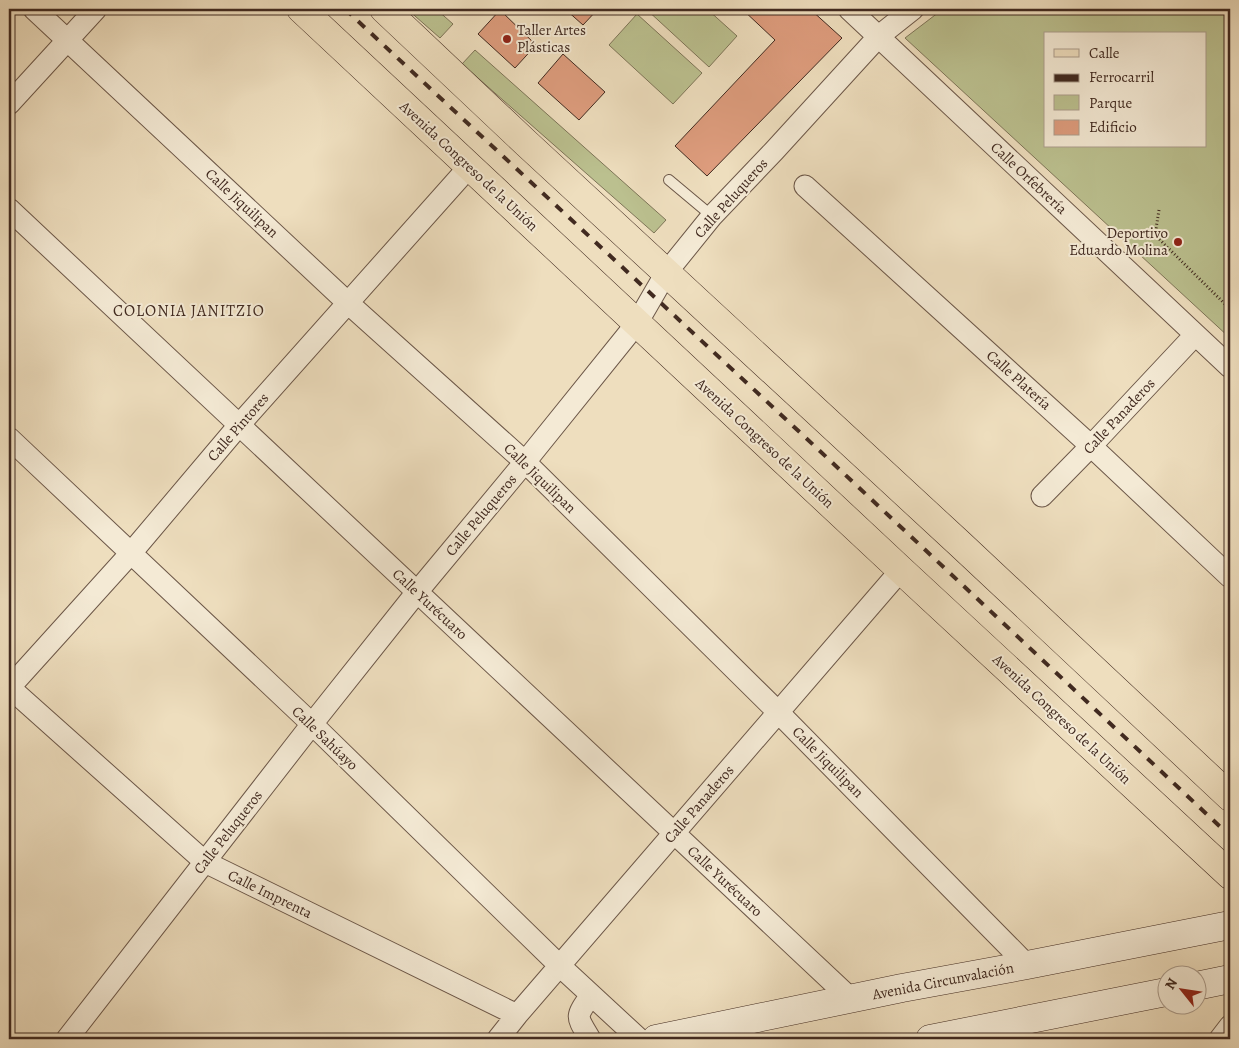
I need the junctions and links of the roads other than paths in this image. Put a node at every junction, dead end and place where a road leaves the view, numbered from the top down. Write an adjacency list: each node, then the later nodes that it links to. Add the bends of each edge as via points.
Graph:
1 (34, 9): 8 (street, Calle Jiquilipan)
2 (96, 9): 8 (street)
3 (301, 9): 10 (main road, Avenida Congreso de la Unión)
4 (384, 9): 15 (main road)
5 (849, 9): 7 (street, Calle Orfebrería)
6 (913, 9): 7 (street, Calle Peluqueros)
7 (879, 36): 14 (street, Calle Peluqueros); 18 (street, Calle Orfebrería)
8 (67, 40): 9 (street); 16 (street, Calle Jiquilipan)
9 (9, 104)
10 (469, 167): 16 (street, Calle Pintores); 17 (main road, Avenida Congreso de la Unión)
11 (669, 180): 14 (lane)
12 (805, 186): 22 (street, Calle Platería)
13 (9, 209): 20 (street, Calle Yurécuaro)
14 (712, 216): 15 (street, Calle Peluqueros)
15 (666, 273): 17 (street, Calle Peluqueros); 32 (main road)
16 (348, 303): 20 (street, Calle Pintores); 23 (street, Calle Jiquilipan)
17 (637, 323): 23 (street, Calle Peluqueros); 26 (main road, Avenida Congreso de la Unión)
18 (1196, 335): 19 (street, Calle Orfebrería); 22 (street, Calle Panaderos)
19 (1230, 367)
20 (240, 424): 25 (street, Calle Pintores); 28 (street, Calle Yurécuaro)
21 (9, 438): 25 (street, Calle Sahúayo)
22 (1091, 446): 24 (street, Calle Panaderos); 27 (street, Calle Platería)
23 (525, 462): 28 (street, Calle Peluqueros); 30 (street, Calle Jiquilipan)
24 (1042, 496)
25 (131, 553): 29 (street, Calle Pintores); 31 (street, Calle Sahúayo)
26 (901, 570): 30 (street, Calle Panaderos); 35 (main road, Avenida Congreso de la Unión)
27 (1230, 577)
28 (417, 592): 31 (street, Calle Peluqueros); 33 (street, Calle Yurécuaro)
29 (9, 687): 34 (street, Calle Imprenta)
30 (778, 712): 33 (street, Calle Panaderos); 37 (street, Calle Jiquilipan)
31 (312, 724): 34 (street, Calle Peluqueros); 38 (street, Calle Sahúayo)
32 (1230, 796)
33 (674, 833): 38 (street, Calle Panaderos); 43 (street, Calle Yurécuaro)
34 (205, 862): 44 (street, Calle Imprenta); 46 (street, Calle Peluqueros)
35 (1230, 875)
36 (1230, 925): 37 (main road, Avenida Circunvalación)
37 (1027, 965): 43 (main road, Avenida Circunvalación)
38 (560, 966): 42 (street, Calle Sahúayo); 44 (street, Calle Panaderos)
39 (1230, 979): 40 (main road)
40 (1206, 984)
41 (1156, 994): 51 (main road)
42 (591, 995): 48 (street, via 578,1016); 49 (street, Calle Sahúayo)
43 (850, 999): 50 (main road, Avenida Circunvalación)
44 (517, 1015): 47 (street, Calle Panaderos)
45 (1230, 1026): 52 (street)
46 (67, 1039)
47 (498, 1039)
48 (590, 1039)
49 (639, 1039)
50 (656, 1039)
51 (930, 1039)
52 (1220, 1039)

